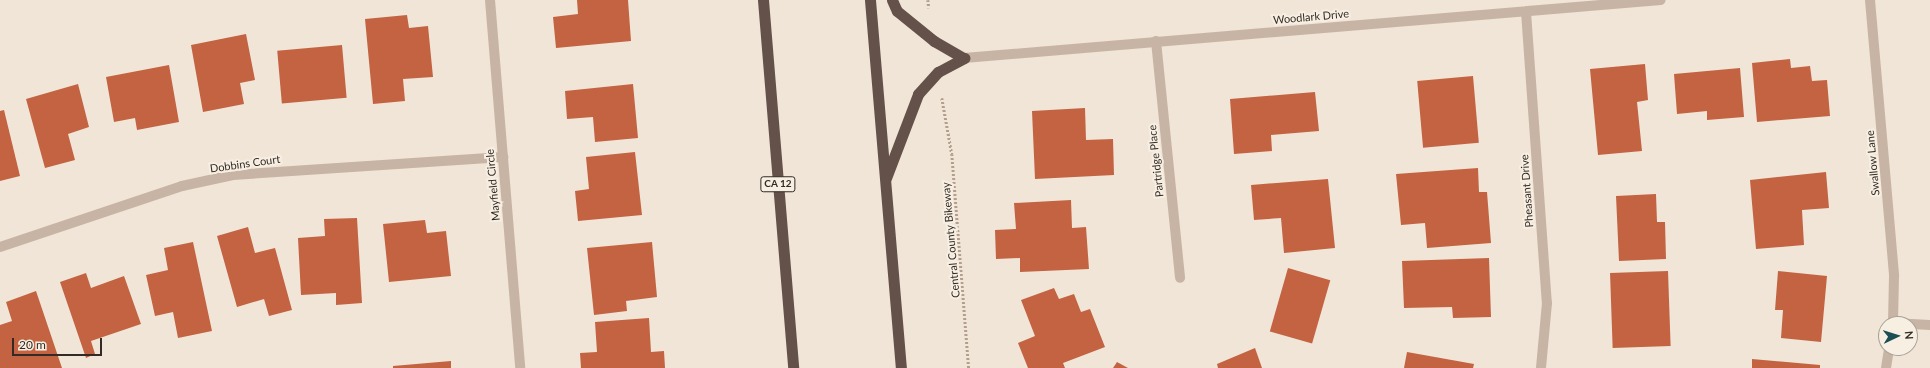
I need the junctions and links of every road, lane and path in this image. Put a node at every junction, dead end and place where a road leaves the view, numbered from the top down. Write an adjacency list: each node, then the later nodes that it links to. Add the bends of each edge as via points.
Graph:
1 (490, 0): 11 (street, Mayfield Circle)
2 (763, 0): 20 (highway, CA 12)
3 (870, 0): 12 (highway)
4 (892, 0): 9 (highway, via 897,11 934,41)
5 (1661, 0): 7 (street, Woodlark Drive)
6 (1870, 0): 15 (street, Swallow Lane, via 1894,276)
7 (1526, 12): 8 (street, Woodlark Drive); 23 (street, Pheasant Drive, via 1546,303)
8 (1156, 41): 9 (street, Woodlark Drive); 14 (street, Partridge Place)
9 (964, 58): 12 (highway, via 938,72 918,94)
10 (944, 111): 22 (path, Central County Bikeway, via 952,154)
11 (503, 156): 13 (street, Dobbins Court, via 233,175 182,186); 19 (street, Mayfield Circle)
12 (885, 180): 21 (highway)
13 (0, 247)
14 (1180, 278)
15 (1893, 316)
16 (1918, 324): 17 (street)
17 (1930, 325)
18 (1888, 356): 24 (street)
19 (520, 368)
20 (793, 368)
21 (901, 368)
22 (969, 368)
23 (1541, 368)
24 (1886, 368)

